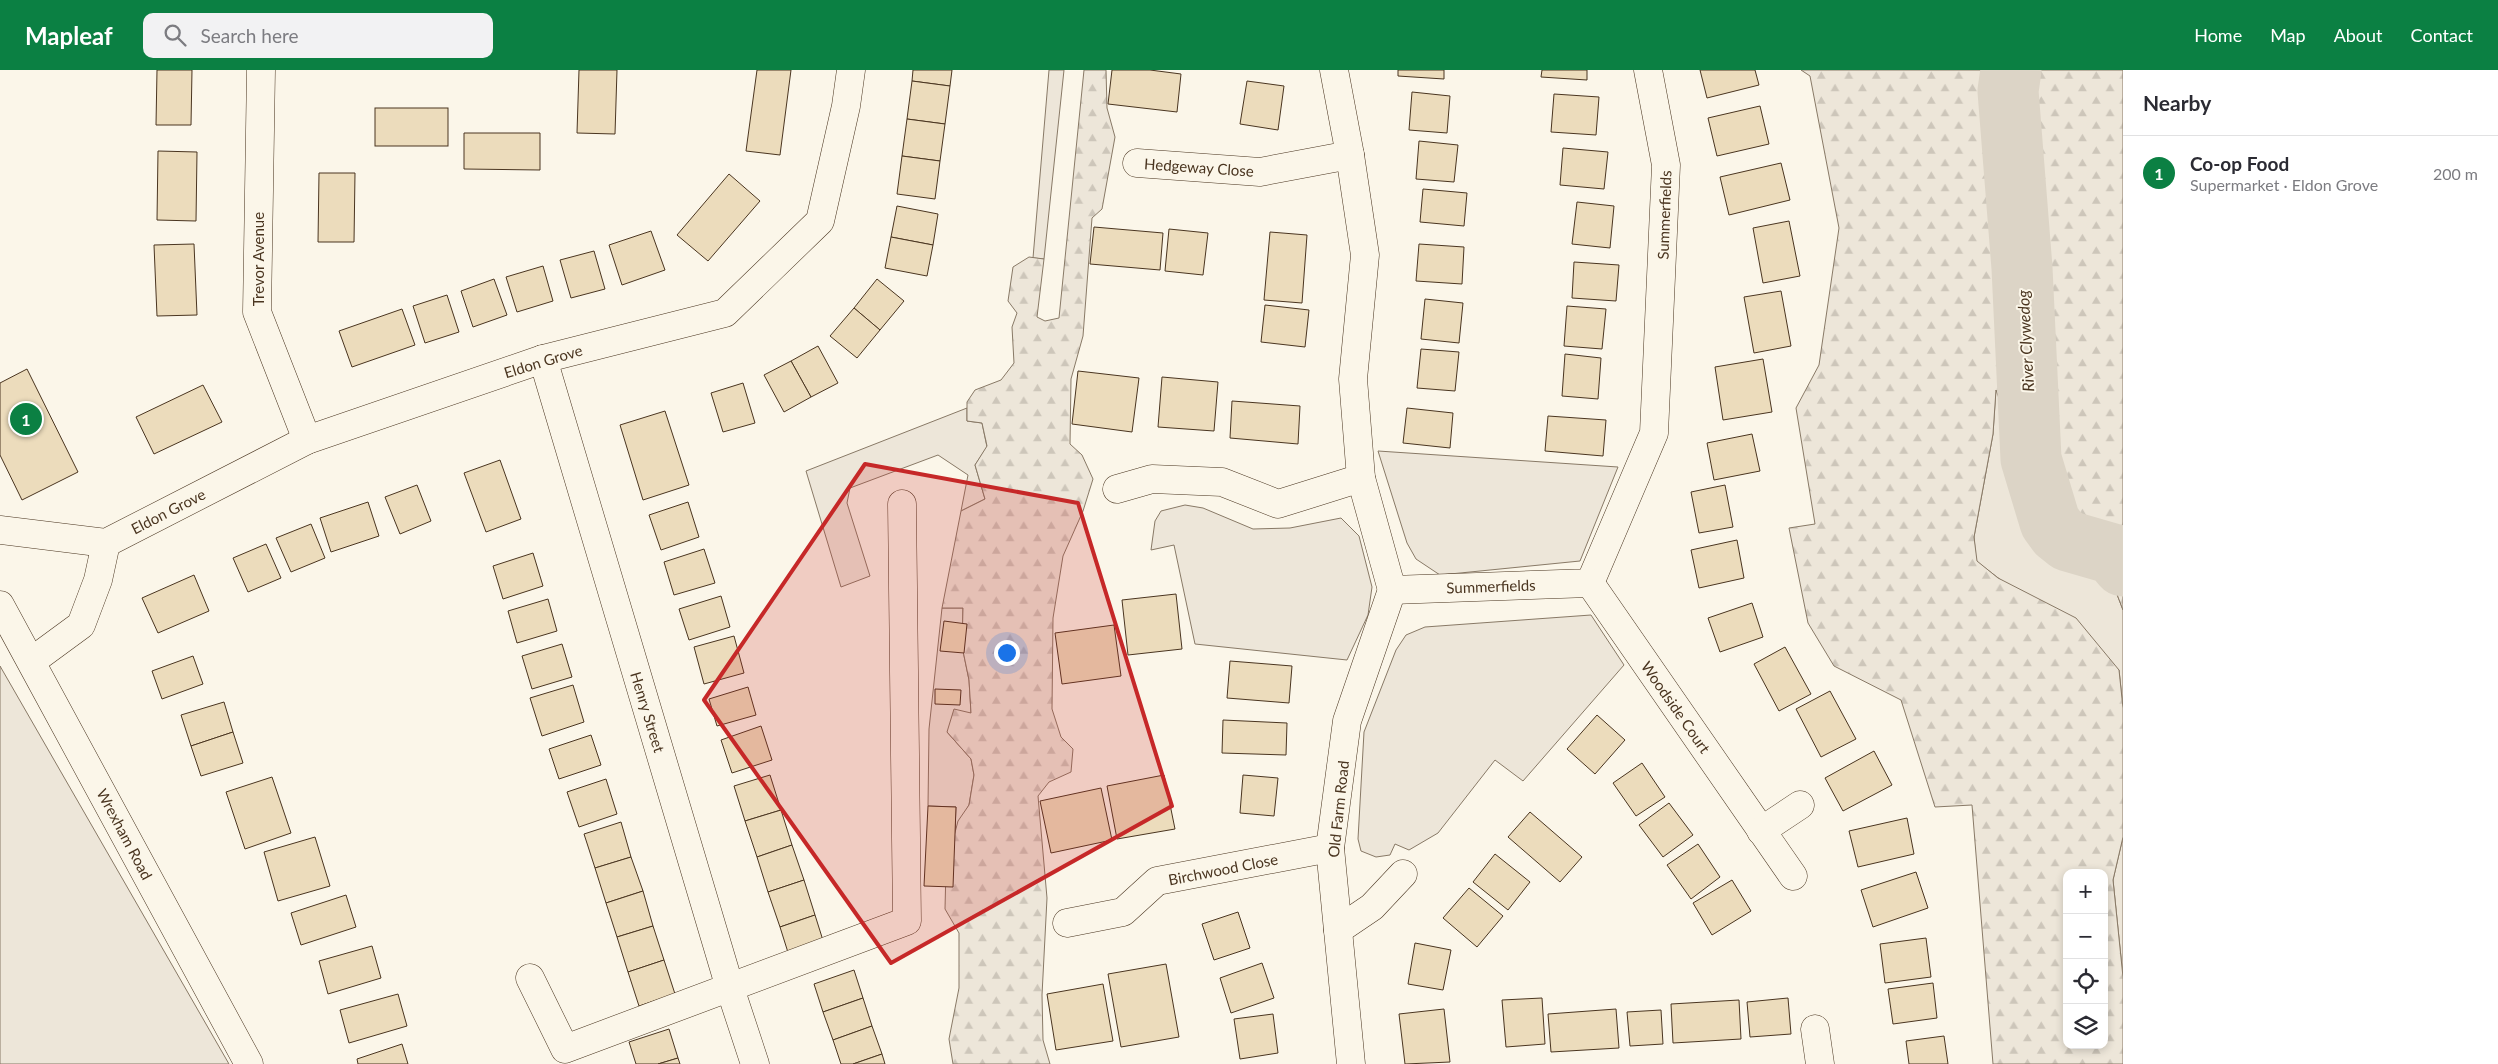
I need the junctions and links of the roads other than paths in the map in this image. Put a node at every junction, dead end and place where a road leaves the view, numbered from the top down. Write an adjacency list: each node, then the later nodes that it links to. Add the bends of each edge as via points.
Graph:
1 (261, 70): 8 (street, Trevor Avenue, via 257,312)
2 (850, 70): 7 (street, Eldon Grove, via 846,106 820,221 725,313)
3 (1334, 70): 5 (street)
4 (1648, 70): 14 (street, Summerfields, via 1666,165 1654,433)
5 (1350, 155): 6 (street, Hedgeway Close, via 1260,172); 9 (street, via 1365,255 1354,379)
6 (1137, 163)
7 (543, 359): 8 (street, Eldon Grove); 26 (street, Henry Street)
8 (307, 440): 13 (street, Eldon Grove)
9 (1361, 478): 10 (street, via 1278,504 1222,482 1152,479); 15 (street)
10 (1117, 490)
11 (902, 504): 26 (street, via 907,921)
12 (0, 530): 13 (street)
13 (106, 543): 17 (street, via 98,580 81,626)
14 (1590, 583): 15 (street, Summerfields); 19 (street, Woodside Court)
15 (1392, 590): 20 (street, Old Farm Road, via 1347,721)
16 (0, 605): 17 (street, Wrexham Road)
17 (32, 661): 28 (street, Wrexham Road)
18 (1800, 805): 19 (street)
19 (1761, 831): 22 (street, Woodside Court)
20 (1330, 848): 23 (street, Birchwood Close, via 1157,881 1123,912); 24 (street, Old Farm Road)
21 (1403, 874): 24 (street, via 1372,907)
22 (1792, 876)
23 (1067, 923)
24 (1338, 930): 30 (street, Old Farm Road)
25 (530, 978): 26 (street, via 565,1049)
26 (730, 988): 29 (street, Henry Street)
27 (1815, 1029): 31 (street)
28 (249, 1064)
29 (755, 1064)
30 (1351, 1064)
31 (1820, 1064)

